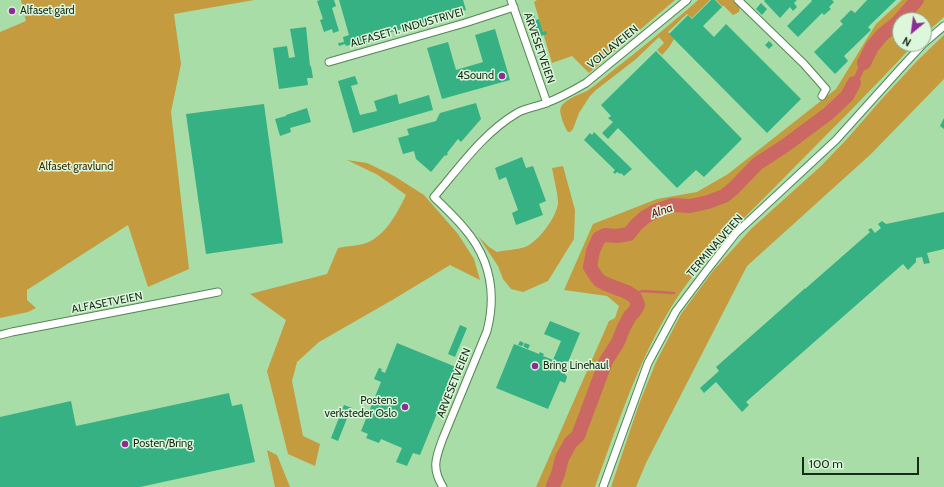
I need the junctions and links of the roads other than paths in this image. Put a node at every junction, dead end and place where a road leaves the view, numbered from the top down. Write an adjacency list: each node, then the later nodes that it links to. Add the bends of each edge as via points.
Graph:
1 (511, 0): 4 (street, ARVESETVEIEN)
2 (687, 0): 10 (street, VOLLAVEIEN, via 586,83)
3 (738, 0): 9 (street, via 826,89)
4 (514, 7): 8 (street, ALFASET 1. INDUSTRIVEI); 10 (street, ARVESETVEIEN)
5 (944, 26): 6 (street, TERMINALVEIEN)
6 (932, 37)
7 (916, 52): 15 (street, TERMINALVEIEN, via 836,140 736,233 676,310 648,363)
8 (329, 62)
9 (822, 96)
10 (547, 103): 12 (street, VOLLAVEIEN, via 519,112 502,123 483,139 434,197 464,227 477,247 489,274)
11 (218, 292): 13 (street, ALFASETVEIEN)
12 (492, 303): 14 (street, ARVESETVEIEN, via 487,331 441,443 435,464 435,471)
13 (0, 335)
14 (443, 487)
15 (603, 487)

